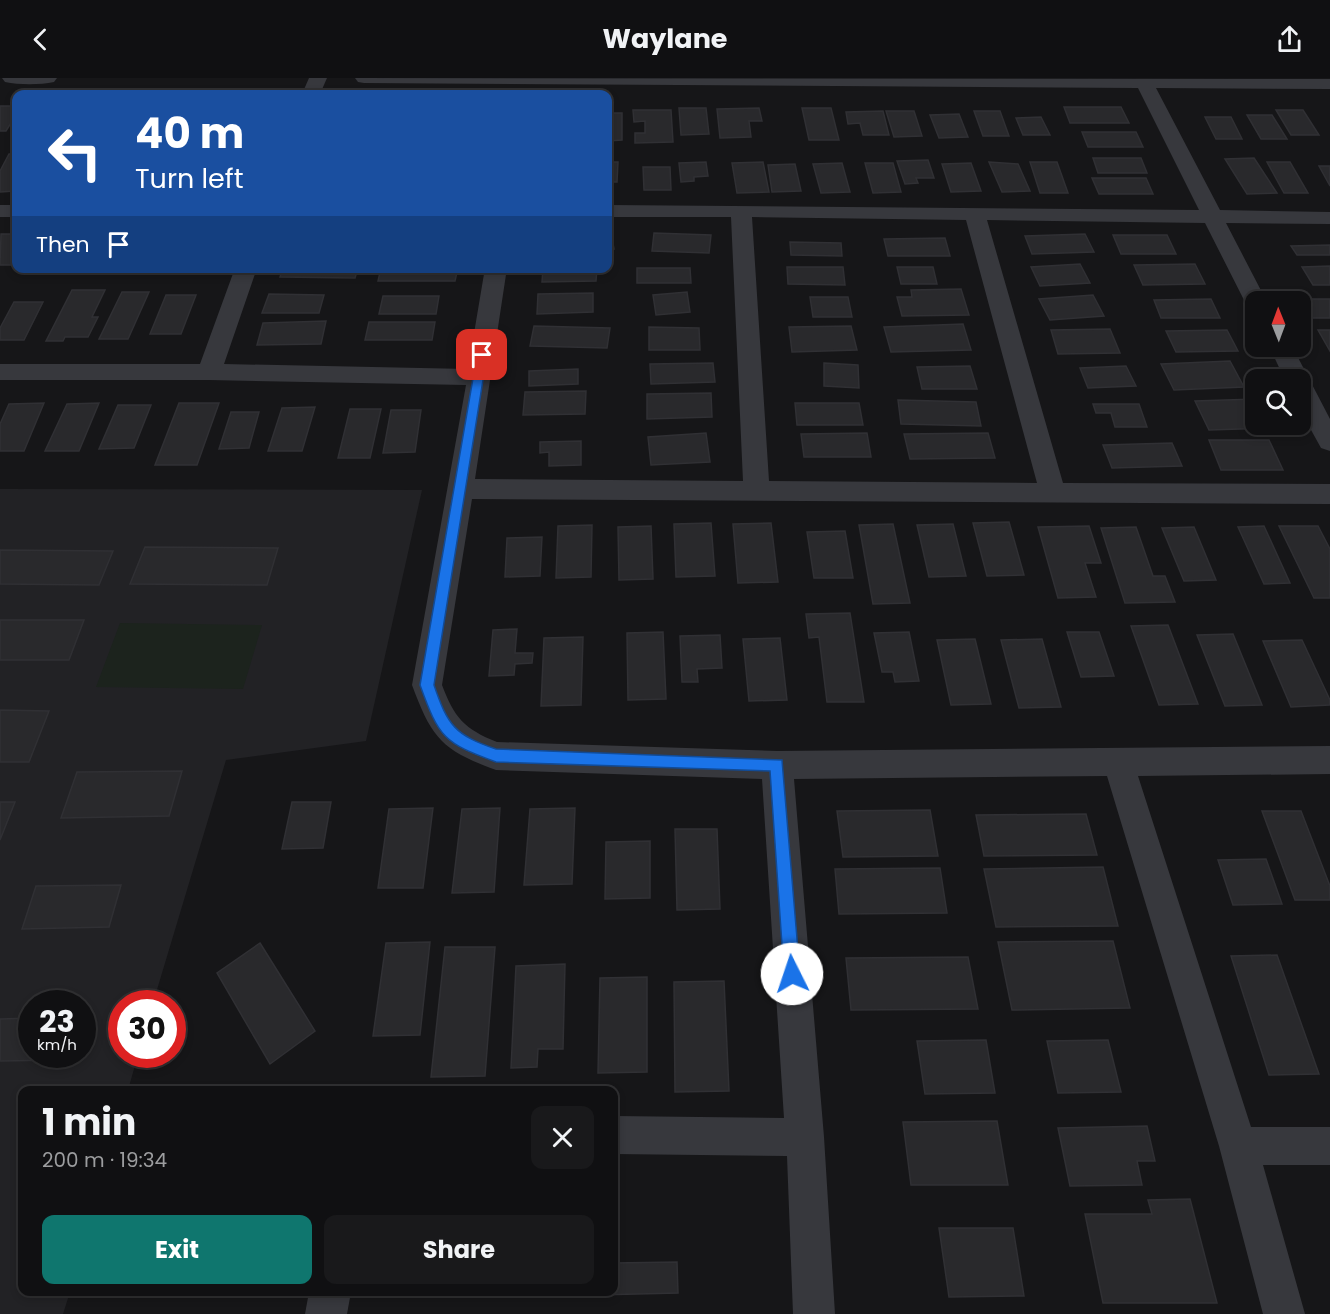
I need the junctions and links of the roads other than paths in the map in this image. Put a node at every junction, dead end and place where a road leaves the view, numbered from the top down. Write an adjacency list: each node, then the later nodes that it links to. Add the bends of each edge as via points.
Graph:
1 (11, 78): 2 (street)
2 (48, 78)
3 (364, 78): 7 (street)
4 (734, 79): 5 (street); 7 (street)
5 (1144, 83): 6 (street); 11 (street)
6 (1330, 84)
7 (524, 87)
8 (612, 211): 9 (street)
9 (741, 211): 10 (street); 22 (street)
10 (975, 213): 11 (street); 23 (street)
11 (1210, 215): 12 (street); 15 (street)
12 (1330, 218)
13 (244, 273): 17 (street)
14 (495, 273): 18 (street)
15 (1250, 291)
16 (0, 372): 17 (street)
17 (209, 372): 18 (street)
18 (479, 377): 21 (street)
19 (1311, 407): 20 (street)
20 (1330, 442)
21 (461, 489): 22 (street); 27 (street, via 427,685 439,719 462,743 496,756)
22 (757, 491): 23 (street)
23 (1053, 493): 24 (street)
24 (1330, 494)
25 (1330, 760): 26 (street)
26 (1118, 761): 27 (street); 30 (street)
27 (777, 765): 29 (street)
28 (618, 1135): 29 (street)
29 (804, 1137): 34 (street)
30 (1238, 1146): 31 (street); 35 (street)
31 (1330, 1146)
32 (329, 1296): 33 (street)
33 (326, 1314)
34 (814, 1314)
35 (1284, 1314)

